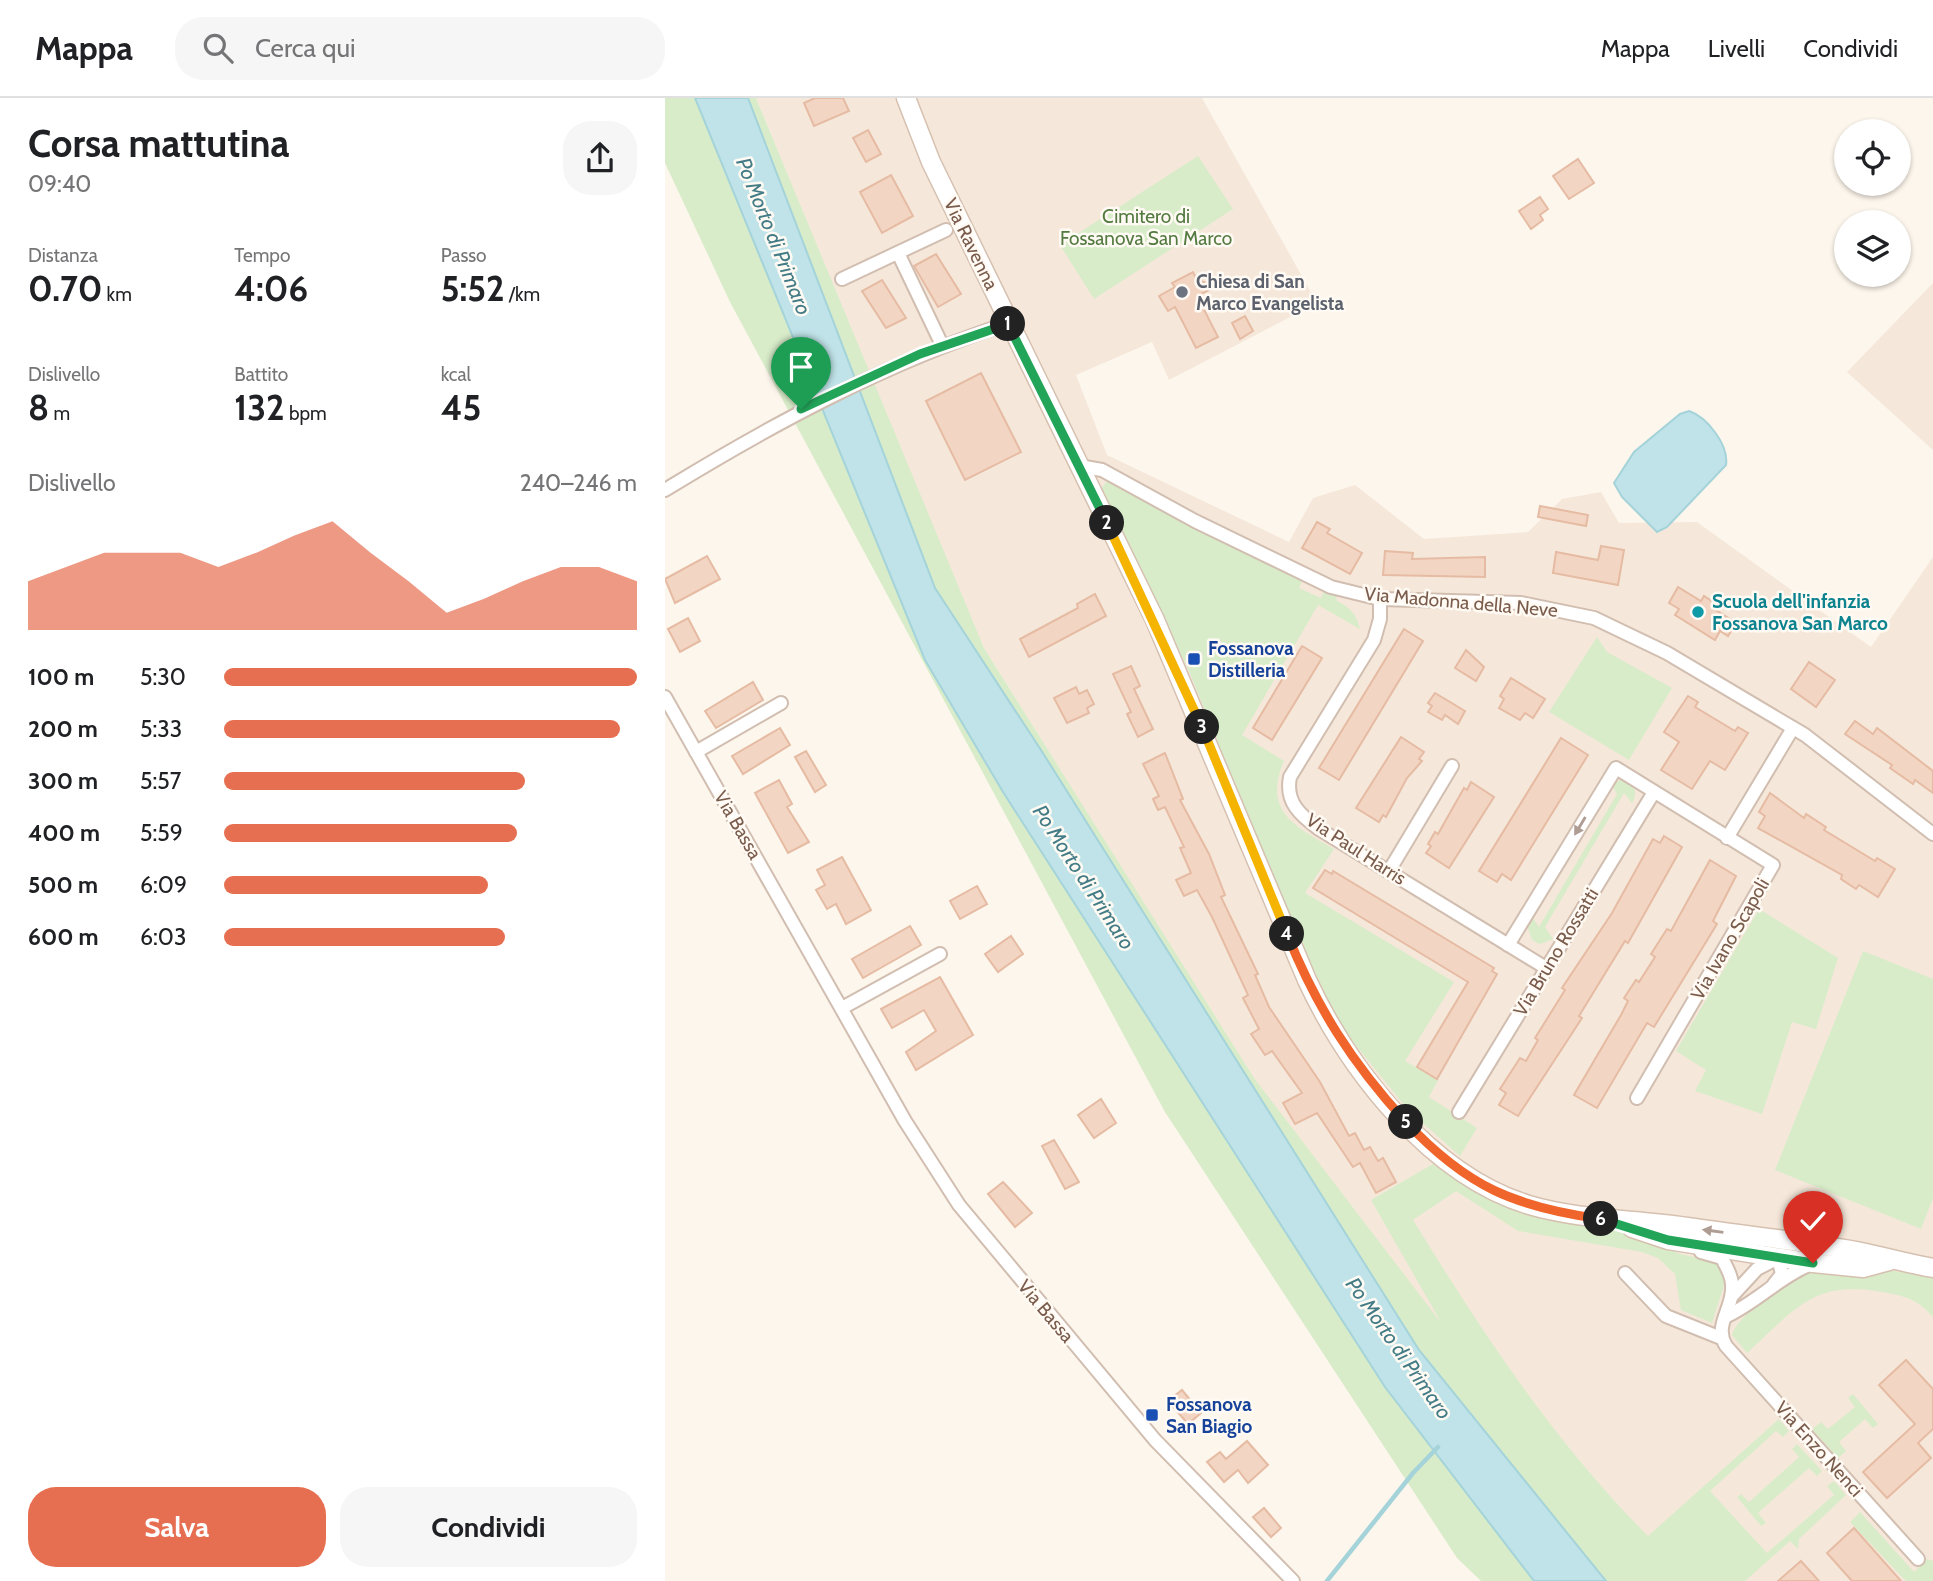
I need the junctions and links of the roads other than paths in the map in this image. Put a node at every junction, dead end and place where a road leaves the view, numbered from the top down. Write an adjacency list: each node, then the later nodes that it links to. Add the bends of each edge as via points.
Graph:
1 (906, 98): 5 (main road, Via Ravenna, via 931,162)
2 (946, 230): 3 (street)
3 (898, 253): 4 (street); 6 (street)
4 (842, 279)
5 (1009, 323): 6 (street); 7 (main road, Via Ravenna)
6 (942, 345): 8 (street, via 801,409)
7 (1080, 466): 9 (street, Via Madonna della Neve, via 1102,470 1307,577); 25 (main road, Via Ravenna, via 1155,620 1302,970 1340,1041 1396,1110 1456,1169 1528,1205)
8 (665, 490)
9 (1380, 598): 12 (street, Via Madonna della Neve, via 1521,603 1594,618 1667,653); 18 (street, Via Paul Harris, via 1374,640 1300,759 1289,786 1302,816)
10 (665, 697): 13 (street, Via Bassa)
11 (781, 703): 13 (street)
12 (1793, 728): 16 (street, Via Madonna della Neve); 17 (street)
13 (696, 752): 22 (street, Via Bassa)
14 (1452, 766): 18 (street)
15 (1654, 792): 17 (street); 19 (street, one-way to 19, via 1616,768); 21 (street, Via Bruno Rossatti)
16 (1933, 834)
17 (1727, 838): 23 (street, Via Ivano Scapoli, via 1773,865)
18 (1389, 871): 19 (street, Via Paul Harris)
19 (1508, 945): 21 (street, Via Paul Harris)
20 (940, 954): 22 (street)
21 (1546, 968): 24 (street, Via Bruno Rossatti)
22 (842, 1008): 37 (street, Via Bassa, via 958,1205 1155,1440)
23 (1637, 1098)
24 (1459, 1112)
25 (1603, 1219): 26 (main road, Via Ravenna); 27 (main road, Via Ravenna, one-way to 25, via 1665,1224)
26 (1668, 1240): 27 (main road, Via Ravenna); 33 (street, via 1721,1258 1732,1282)
27 (1779, 1249): 28 (main road, Via Ravenna, via 1866,1254); 29 (main road, Via Ravenna); 32 (street, via 1782,1274); 33 (street)
28 (1889, 1261): 29 (main road, Via Ravenna, via 1863,1268); 30 (main road, Via Ravenna)
29 (1813, 1263): 32 (street)
30 (1933, 1268)
31 (1625, 1273): 35 (street, Via Enzo Nenci, via 1667,1317)
32 (1769, 1290): 34 (street)
33 (1730, 1299): 34 (street)
34 (1725, 1317): 35 (street)
35 (1721, 1338): 36 (street, Via Enzo Nenci)
36 (1918, 1559)
37 (1293, 1581)

